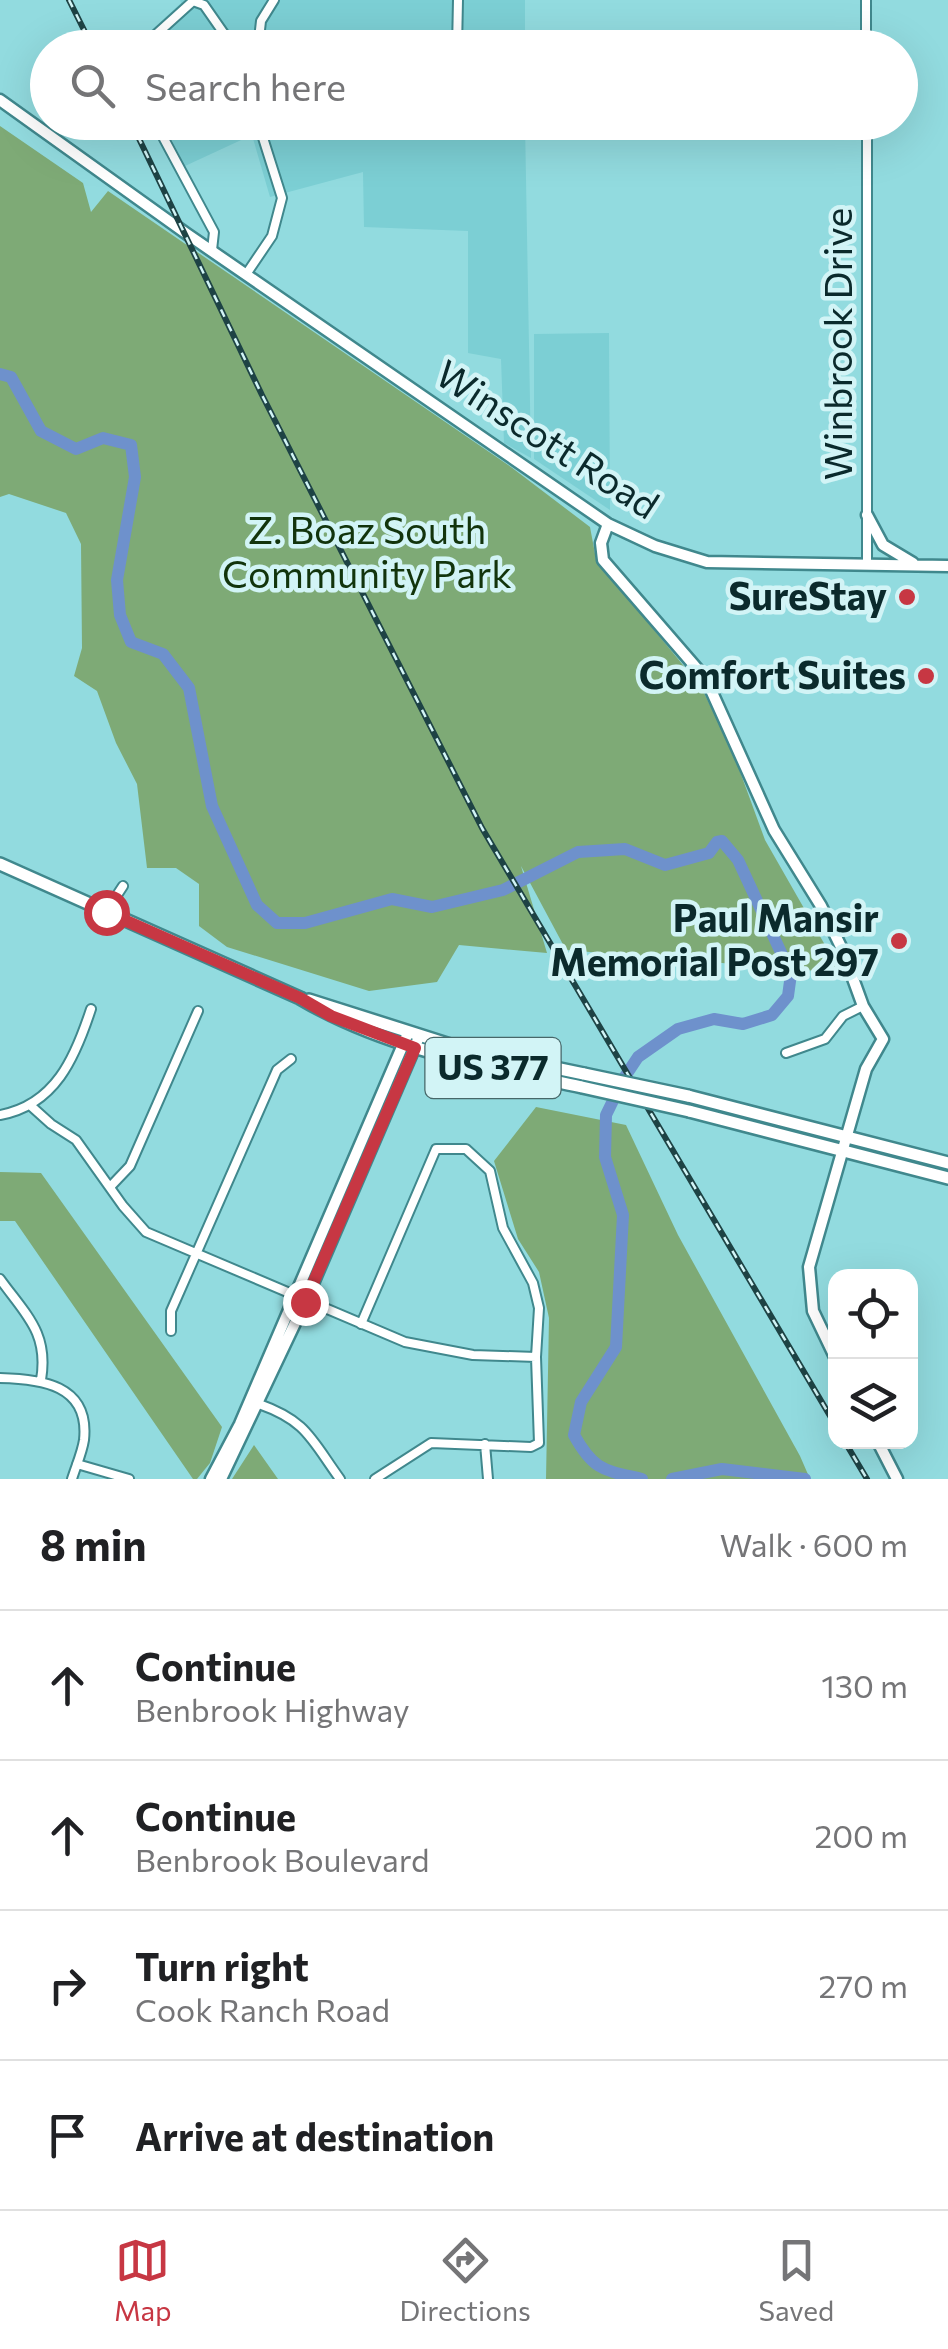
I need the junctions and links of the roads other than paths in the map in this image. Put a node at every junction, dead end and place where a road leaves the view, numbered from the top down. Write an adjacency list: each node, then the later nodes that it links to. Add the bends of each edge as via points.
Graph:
1 (274, 0): 6 (street)
2 (458, 0): 7 (street)
3 (866, 0): 8 (street)
4 (161, 30): 5 (street, via 193,1 204,4)
5 (222, 30)
6 (261, 30)
7 (457, 30)
8 (866, 30)
9 (0, 100): 10 (street, Winscott Road)
10 (30, 121)
11 (57, 140): 15 (street, Winscott Road)
12 (165, 140): 15 (street, via 214,232)
13 (264, 140): 16 (street, via 282,198 272,236)
14 (866, 140): 17 (street, Winbrook Drive)
15 (212, 250): 16 (street, Winscott Road)
16 (248, 273): 18 (street, Winscott Road)
17 (867, 515): 19 (street, Winbrook Drive); 20 (street, via 883,545)
18 (608, 524): 19 (street, Winscott Road, via 696,561); 25 (street, via 603,560 706,679 774,830 843,951)
19 (867, 565): 20 (street, Winscott Road)
20 (918, 566): 21 (street, Winscott Road)
21 (948, 566)
22 (0, 864): 24 (main road, US 377)
23 (122, 886): 24 (street)
24 (106, 912): 28 (main road, US 377, via 331,1016)
25 (864, 1006): 29 (street, via 843,1016 825,1040); 34 (street, via 883,1039 866,1069)
26 (91, 1009): 32 (street, via 78,1050 58,1082)
27 (198, 1012): 38 (street, via 130,1166)
28 (411, 1040): 31 (main road, US 377); 41 (street); 42 (street)
29 (786, 1054)
30 (290, 1058): 39 (street, via 277,1070)
31 (583, 1080): 34 (main road, US 377, bridge, via 688,1096); 35 (main road, US 377, bridge)
32 (31, 1106): 33 (street); 38 (street, via 76,1140)
33 (0, 1115)
34 (847, 1136): 35 (street); 36 (main road, US 377)
35 (843, 1151): 37 (main road, US 377); 45 (street, via 808,1282)
36 (948, 1160)
37 (948, 1182)
38 (110, 1187): 39 (street, via 146,1232)
39 (196, 1256): 41 (street); 44 (street, via 170,1311)
40 (0, 1279): 48 (street, via 40,1338)
41 (293, 1297): 42 (street); 55 (street)
42 (305, 1302): 43 (street); 49 (street)
43 (361, 1324): 46 (street, via 439,1351); 46 (street, via 436,1149 466,1149 490,1171 504,1228 533,1283)
44 (171, 1331)
45 (828, 1342)
46 (536, 1357): 50 (street, via 539,1443)
47 (0, 1378): 48 (street)
48 (41, 1380): 52 (street, via 60,1388 78,1410 84,1440)
49 (259, 1404): 56 (street); 57 (street, via 304,1428)
50 (486, 1444): 58 (street, via 431,1443); 59 (street)
51 (882, 1449): 60 (street)
52 (77, 1464): 53 (street); 54 (street)
53 (72, 1479)
54 (129, 1479)
55 (211, 1479)
56 (221, 1479)
57 (340, 1479)
58 (375, 1479)
59 (488, 1479)
60 (897, 1479)

